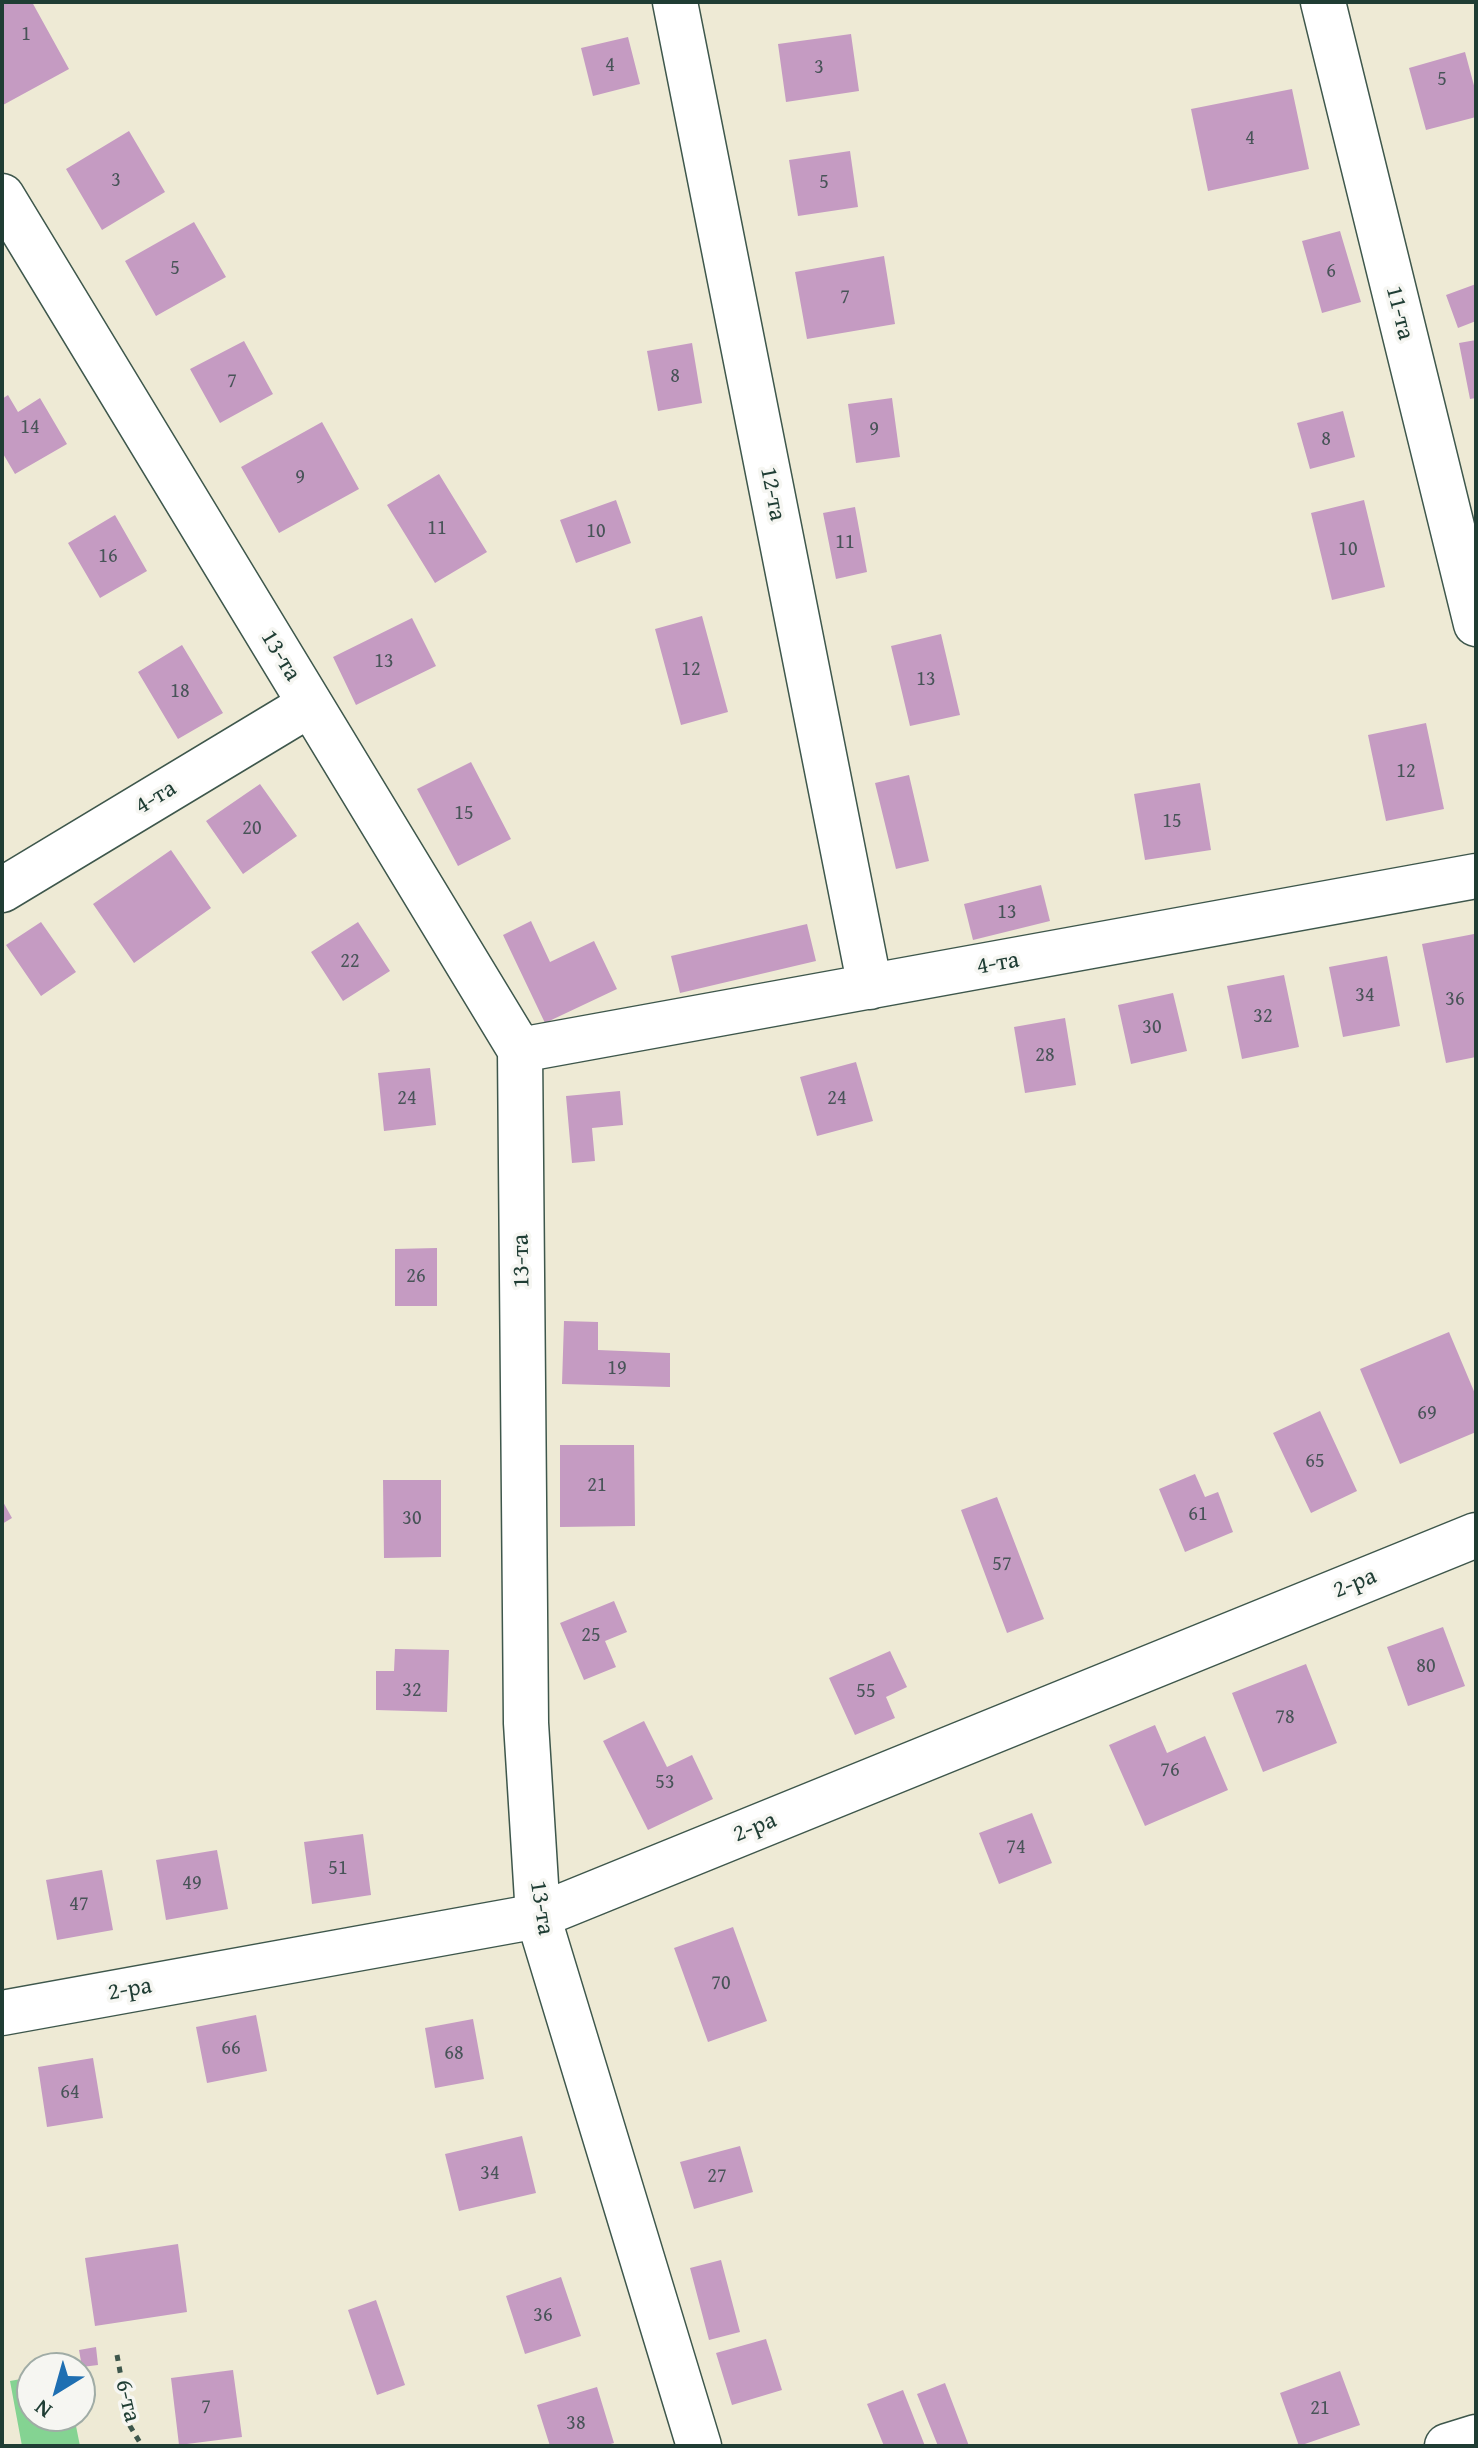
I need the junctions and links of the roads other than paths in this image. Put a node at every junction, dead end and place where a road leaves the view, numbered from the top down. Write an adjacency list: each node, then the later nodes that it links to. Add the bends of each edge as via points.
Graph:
1 (675, 2): 8 (street, 12-та)
2 (1323, 2): 4 (street, 11-та)
3 (2, 196): 5 (street, 13-та)
4 (1476, 624)
5 (309, 705): 7 (street, 4-та); 9 (street, 13-та)
6 (1476, 876): 8 (street, 4-та)
7 (2, 890)
8 (870, 987): 9 (street, 4-та)
9 (520, 1050): 11 (street, 13-та, via 526,1723)
10 (1476, 1535): 11 (street, 2-ра)
11 (538, 1916): 12 (street, 2-ра); 14 (street, 13-та)
12 (2, 2013)
13 (1476, 2437): 15 (street)
14 (699, 2446)
15 (1447, 2446)

